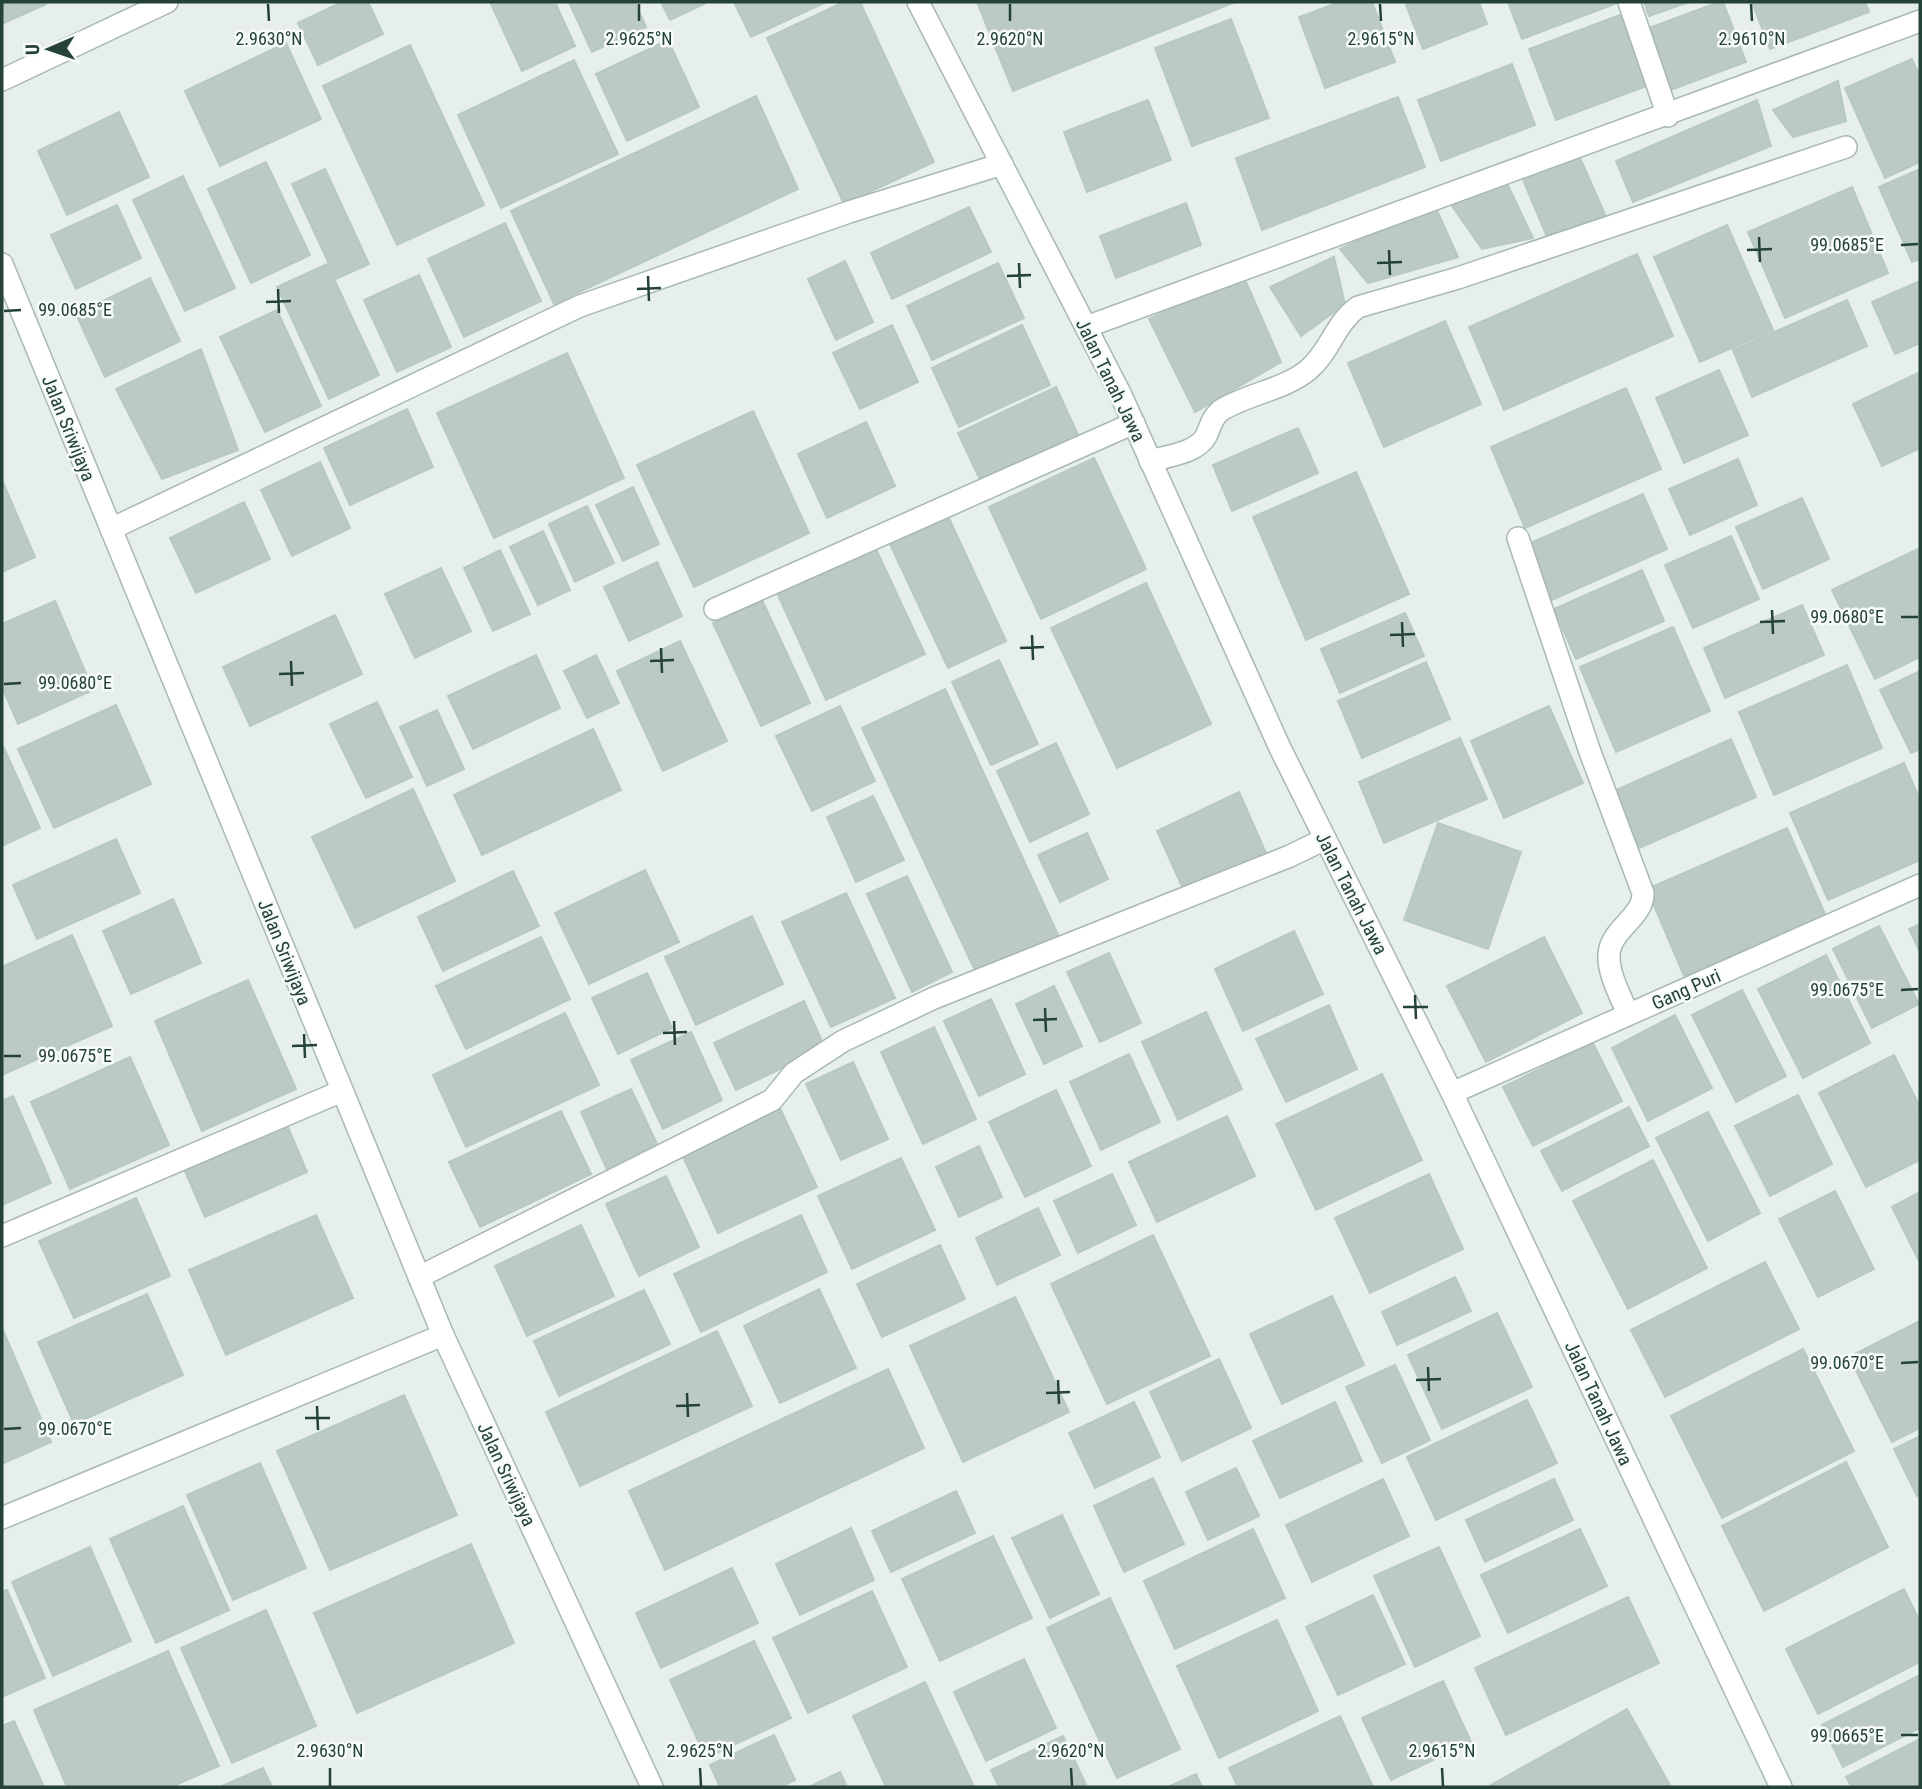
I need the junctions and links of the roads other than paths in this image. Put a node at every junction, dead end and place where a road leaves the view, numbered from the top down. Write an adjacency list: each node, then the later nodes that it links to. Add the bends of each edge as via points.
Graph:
1 (167, 2): 5 (street)
2 (918, 2): 8 (street, Jalan Tanah Jawa)
3 (1629, 2): 6 (street)
4 (1920, 21): 6 (street)
5 (2, 80)
6 (1668, 116): 10 (street)
7 (1846, 147): 12 (street, via 1458,278 1358,307 1346,315 1319,360 1306,372 1220,411 1195,447)
8 (1002, 164): 10 (street, Jalan Tanah Jawa); 13 (street, via 580,306)
9 (2, 264): 13 (street, Jalan Sriwijaya)
10 (1086, 327): 11 (street, Jalan Tanah Jawa)
11 (1134, 424): 12 (street, Jalan Tanah Jawa); 15 (street)
12 (1150, 461): 16 (street, Jalan Tanah Jawa)
13 (111, 529): 19 (street, Jalan Sriwijaya)
14 (1518, 538): 18 (street, via 1643,893 1642,905 1609,950 1610,966)
15 (715, 609)
16 (1325, 839): 20 (street, Jalan Tanah Jawa); 22 (street, via 934,998 843,1041 794,1073 772,1100)
17 (1920, 885): 18 (street, Gang Puri)
18 (1628, 1014): 20 (street, Gang Puri)
19 (342, 1091): 21 (street); 22 (street, Jalan Sriwijaya)
20 (1452, 1093): 26 (street, Jalan Tanah Jawa)
21 (2, 1236)
22 (419, 1277): 23 (street, Jalan Sriwijaya)
23 (443, 1335): 24 (street); 25 (street, Jalan Sriwijaya)
24 (2, 1518)
25 (652, 1787)
26 (1781, 1787)

